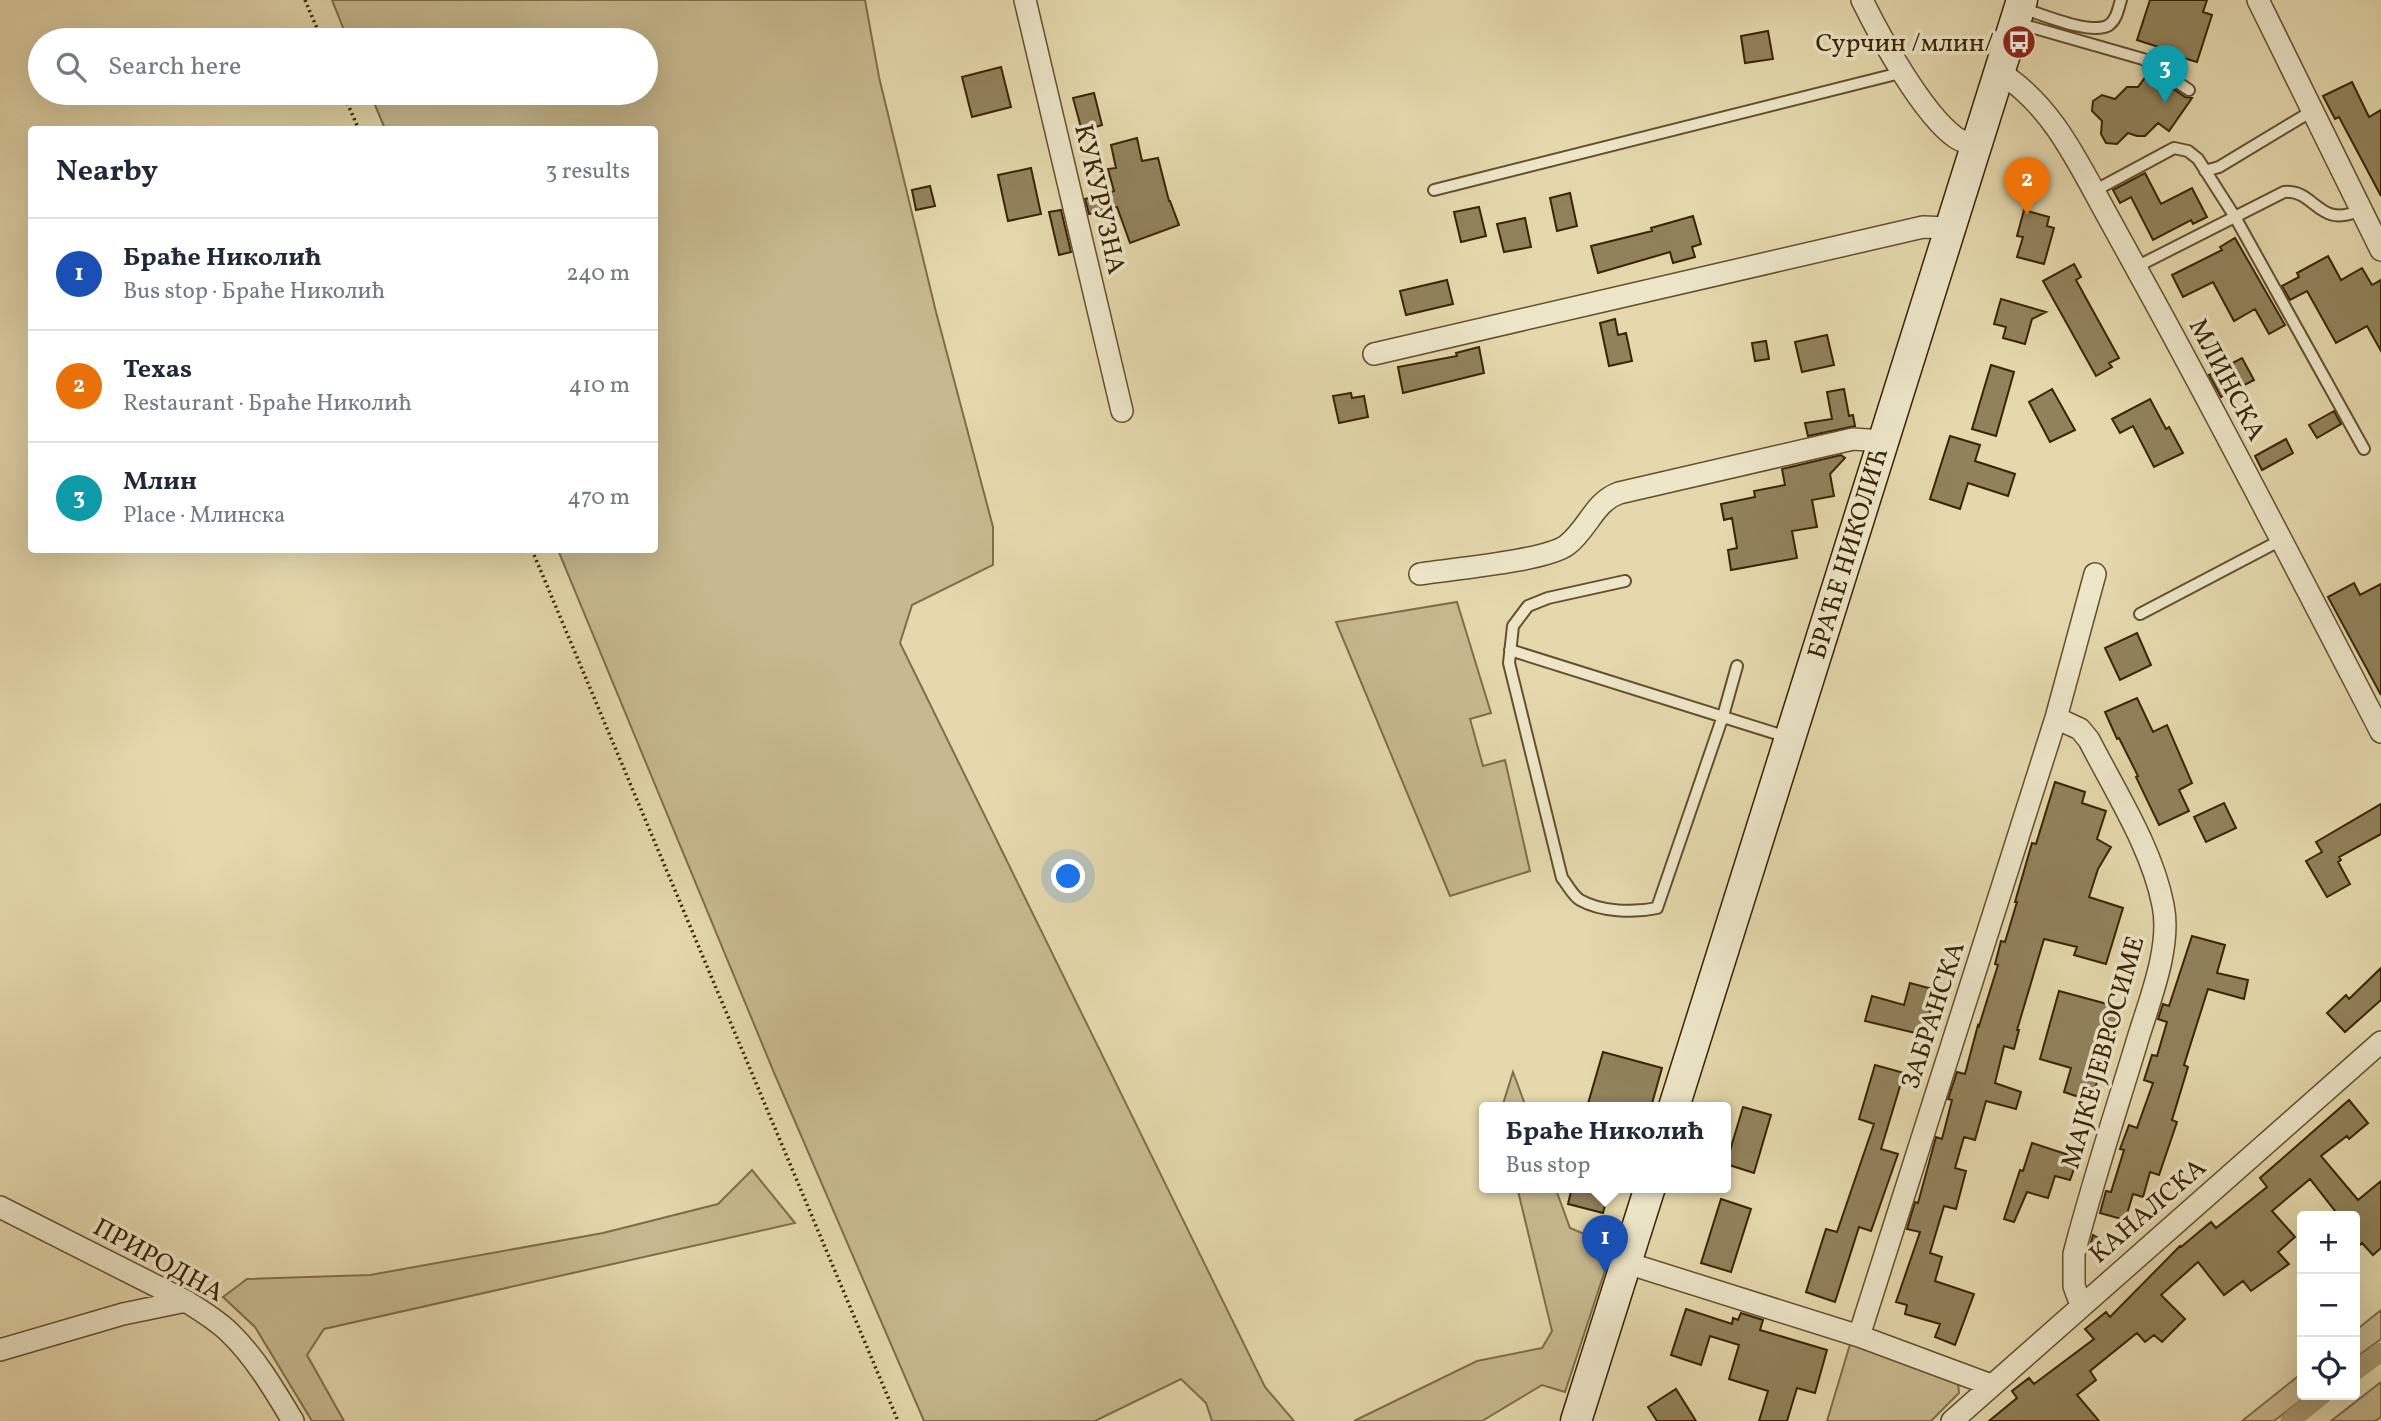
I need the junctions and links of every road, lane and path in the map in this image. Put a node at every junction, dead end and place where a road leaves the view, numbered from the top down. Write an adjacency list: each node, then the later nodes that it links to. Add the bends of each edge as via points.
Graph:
1 (305, 0): 7 (path)
2 (1026, 0): 24 (street, КУКУРУЗНА)
3 (1862, 0): 8 (street)
4 (2121, 0): 6 (lane, via 2110,24 2092,29)
5 (2258, 0): 12 (street)
6 (2018, 10): 9 (main road, БРАЋЕ НИКОЛИЋ); 10 (lane, via 2143,59)
7 (317, 28)
8 (1904, 72): 14 (street, via 1935,118 1957,139); 16 (lane)
9 (1999, 72): 14 (main road, БРАЋЕ НИКОЛИЋ); 17 (street, МЛИНСКА, via 2045,112)
10 (2189, 90)
11 (348, 105): 13 (path)
12 (2312, 111): 15 (lane); 18 (street)
13 (357, 126)
14 (1975, 146): 20 (main road, БРАЋЕ НИКОЛИЋ)
15 (2205, 171): 17 (lane, via 2188,151 2174,148); 19 (lane)
16 (1434, 190)
17 (2094, 191): 22 (street, МЛИНСКА)
18 (2360, 210): 19 (lane, via 2335,216 2292,191 2275,194); 21 (street)
19 (2235, 217): 22 (lane); 26 (lane)
20 (1949, 228): 23 (street, via 1923,227); 25 (main road, БРАЋЕ НИКОЛИЋ)
21 (2381, 250)
22 (2136, 267): 27 (street, МЛИНСКА)
23 (1374, 354)
24 (1122, 411)
25 (1883, 441): 29 (street, via 1853,439 1619,493 1602,502 1575,538 1559,550); 38 (main road, БРАЋЕ НИКОЛИЋ)
26 (2364, 449)
27 (2281, 540): 32 (lane); 37 (street, МЛИНСКА)
28 (533, 553): 50 (path)
29 (1420, 574)
30 (2095, 574): 36 (street, ЗАБРАНСКА)
31 (1625, 580): 33 (lane, via 1528,606 1513,626)
32 (2140, 614)
33 (1510, 650): 35 (lane); 35 (lane, via 1509,663 1562,878 1578,899 1608,909 1657,908)
34 (1737, 666): 35 (lane)
35 (1723, 716): 38 (lane)
36 (2056, 718): 45 (street, МАЈКЕ ЈЕВРОСИМЕ, via 2080,729 2094,751 2146,852 2164,907 2165,929 2157,977 2074,1254 2074,1286); 46 (street, ЗАБРАНСКА)
37 (2381, 732)
38 (1790, 737): 40 (main road, БРАЋЕ НИКОЛИЋ)
39 (2381, 1042): 45 (street, КАНАЛСКА)
40 (1677, 1102)
41 (1648, 1193): 43 (main road)
42 (0, 1207): 44 (street, ПРИРОДНА)
43 (1627, 1263): 46 (street); 51 (main road)
44 (186, 1301): 47 (street, via 122,1314); 49 (street, ПРИРОДНА, via 231,1334)
45 (2081, 1305): 48 (street, КАНАЛСКА)
46 (1859, 1336): 48 (street)
47 (0, 1350)
48 (1991, 1385): 52 (street, КАНАЛСКА)
49 (293, 1421)
50 (898, 1421)
51 (1576, 1421)
52 (1952, 1421)

